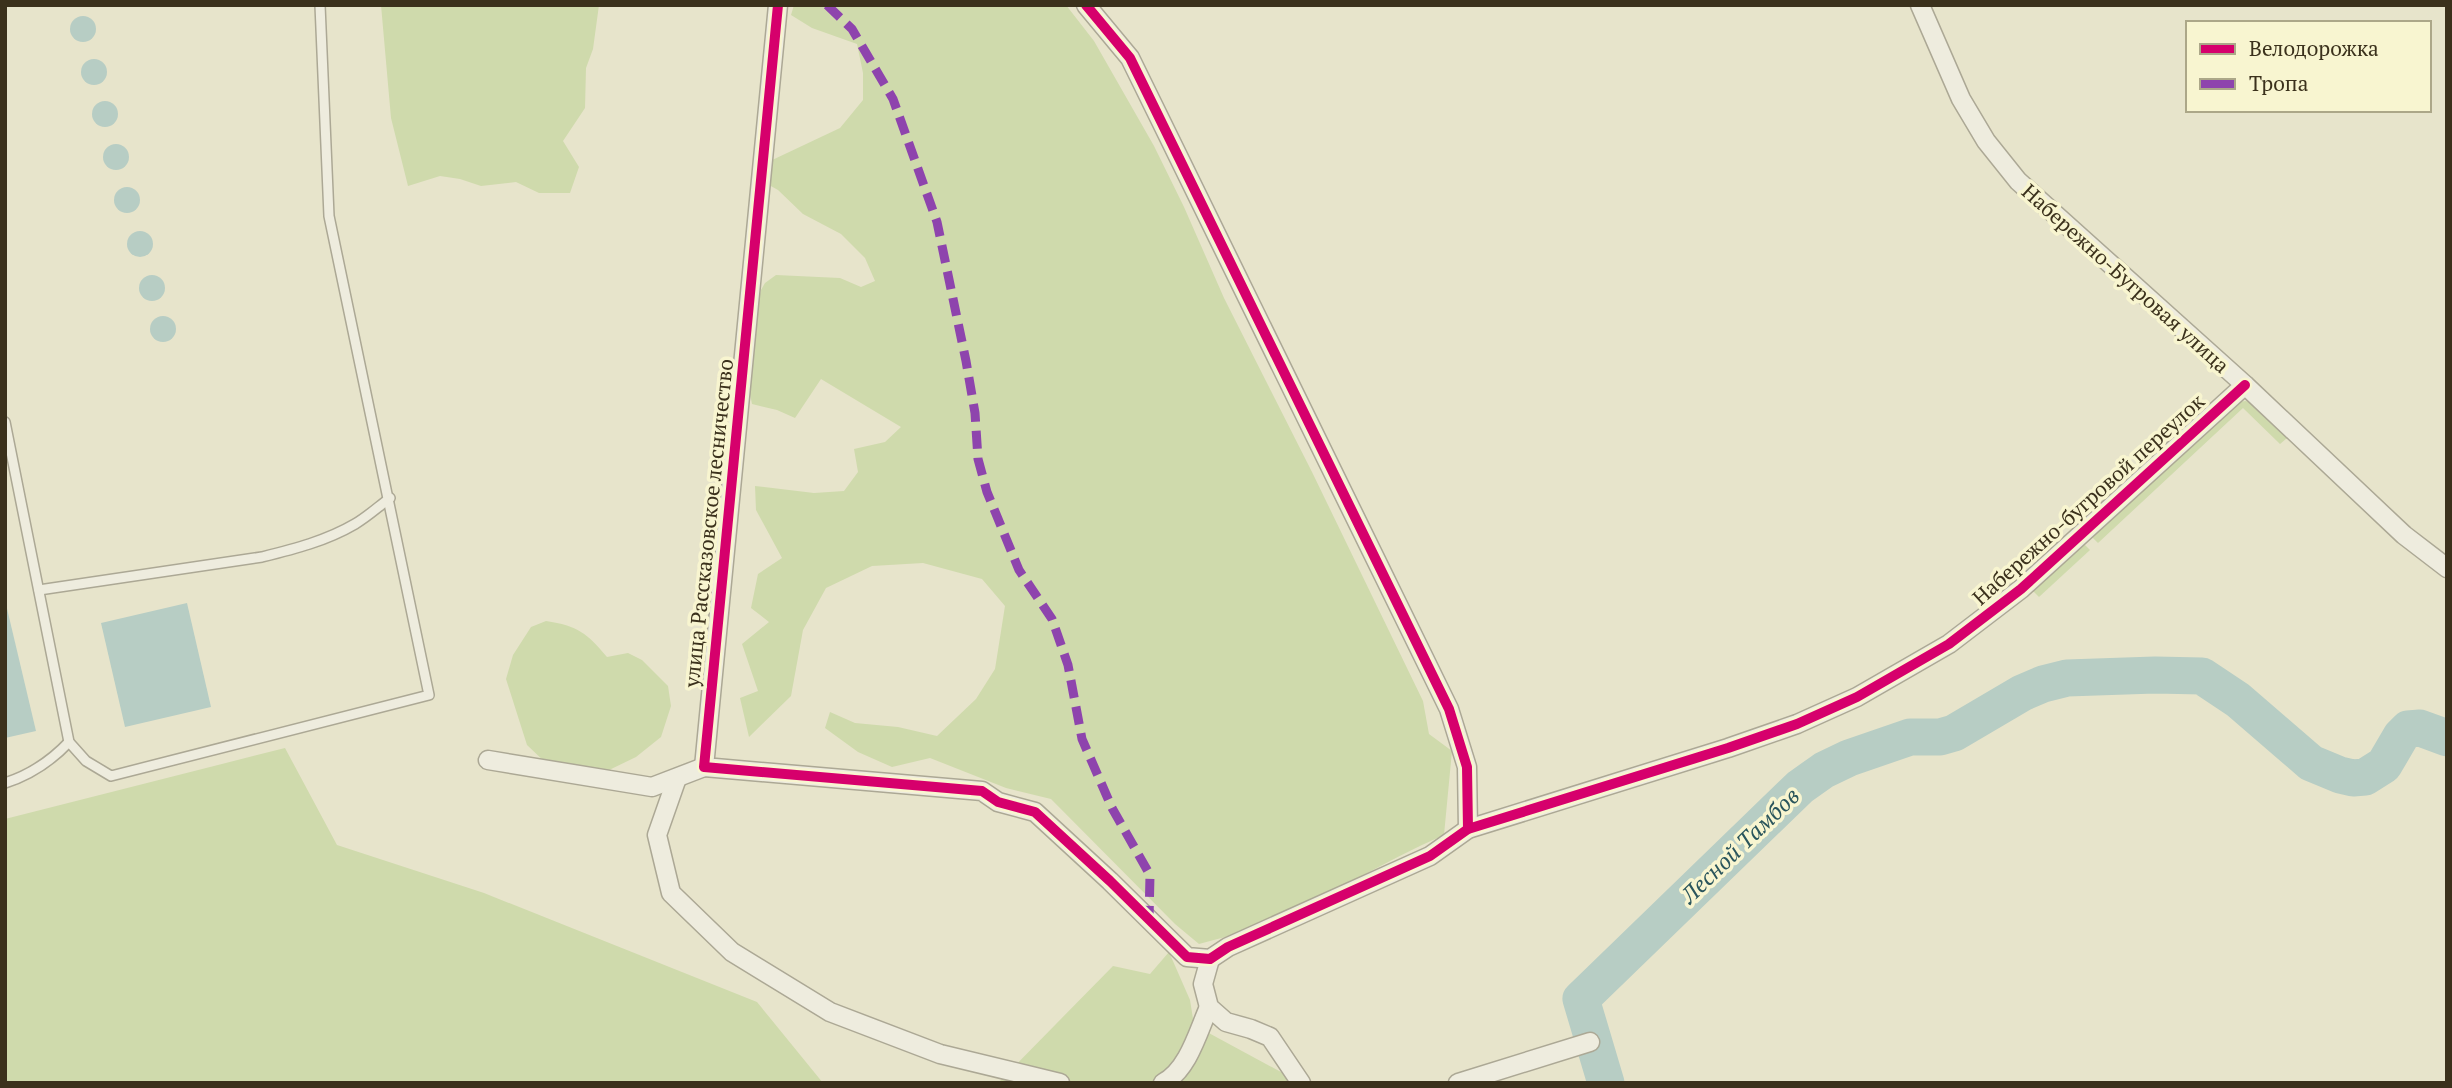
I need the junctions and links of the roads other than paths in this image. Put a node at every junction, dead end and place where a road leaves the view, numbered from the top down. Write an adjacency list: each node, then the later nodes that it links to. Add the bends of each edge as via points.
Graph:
1 (320, 5): 7 (lane, via 329,216)
2 (778, 5): 12 (street, улица Рассказовское лесничество)
3 (1086, 5): 15 (street, via 1130,58 1449,709 1468,767)
4 (1920, 5): 5 (street, Набережно-Бугровая улица, via 1961,99 2018,181)
5 (2245, 385): 8 (street, Набережно-Бугровая улица, via 2404,535); 15 (street, Набережно-бугровой переулок, via 2021,589 1949,644 1857,697 1728,748)
6 (5, 422): 9 (lane)
7 (390, 498): 9 (lane, via 357,523 293,549); 10 (lane, via 429,695 111,776 86,761)
8 (2447, 568)
9 (39, 590): 10 (lane)
10 (69, 742): 14 (lane, via 55,757)
11 (488, 760): 13 (street, via 652,787)
12 (704, 767): 13 (street); 16 (street, via 982,791 998,802 1035,812 1187,957)
13 (677, 778): 19 (street, via 657,835 671,893 732,951 830,1012 940,1054)
14 (5, 783)
15 (1468, 829): 16 (street, Набережно-бугровой переулок, via 1430,856 1227,947)
16 (1210, 959): 17 (street, via 1203,984)
17 (1209, 1007): 20 (street, via 1190,1051 1173,1078); 21 (street, via 1226,1022 1270,1037)
18 (1590, 1042): 22 (street)
19 (1060, 1083)
20 (1163, 1083)
21 (1301, 1083)
22 (1458, 1083)

